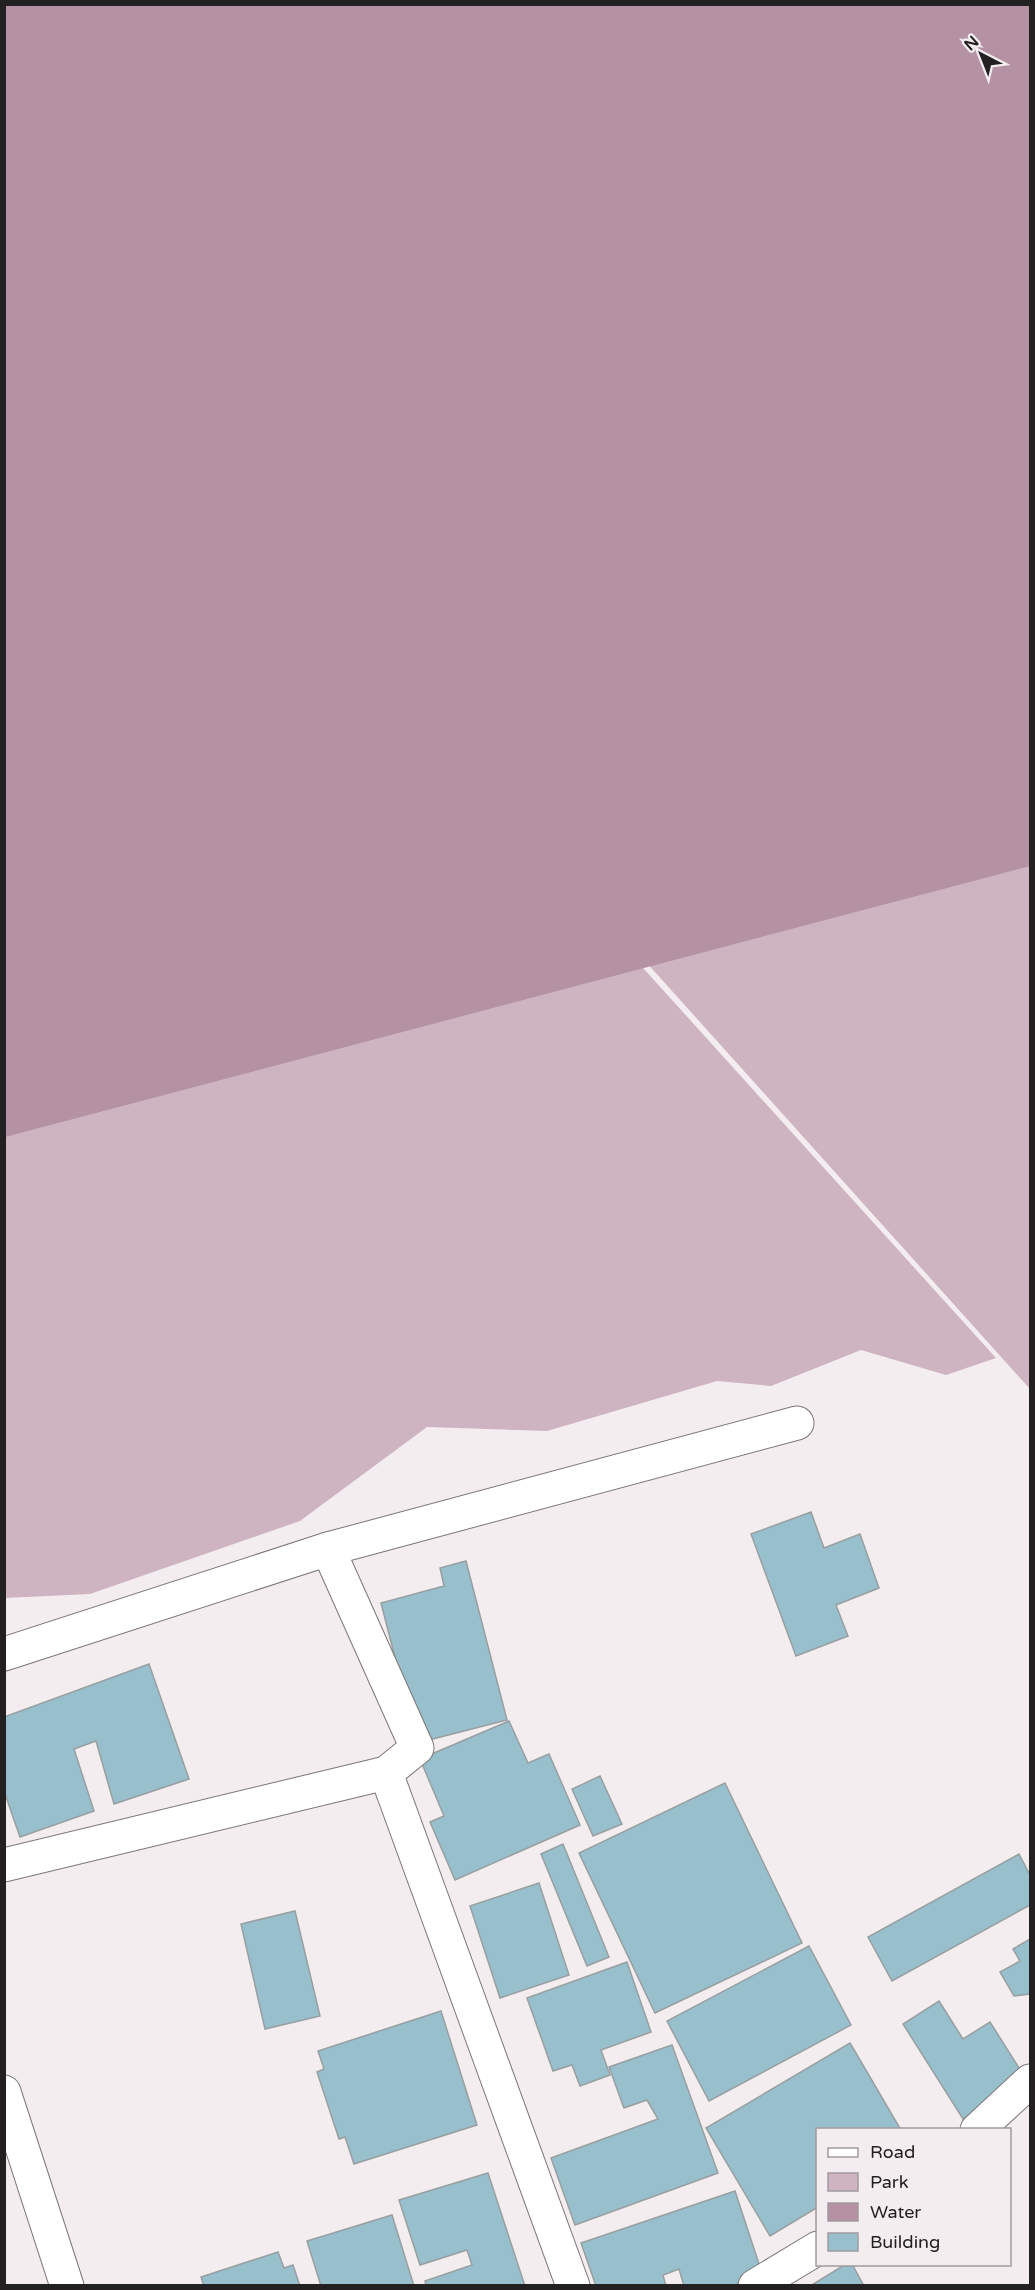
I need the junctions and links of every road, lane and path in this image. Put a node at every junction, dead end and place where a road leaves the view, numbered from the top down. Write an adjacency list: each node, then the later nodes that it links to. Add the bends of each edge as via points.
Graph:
1 (797, 1423): 2 (street)
2 (328, 1549): 3 (street); 4 (street, via 417,1748)
3 (4, 1654)
4 (386, 1773): 5 (street); 11 (street)
5 (4, 1865)
6 (1030, 2081): 8 (street)
7 (4, 2092): 10 (street)
8 (979, 2128)
9 (816, 2249): 12 (street)
10 (67, 2286)
11 (573, 2286)
12 (755, 2286)

